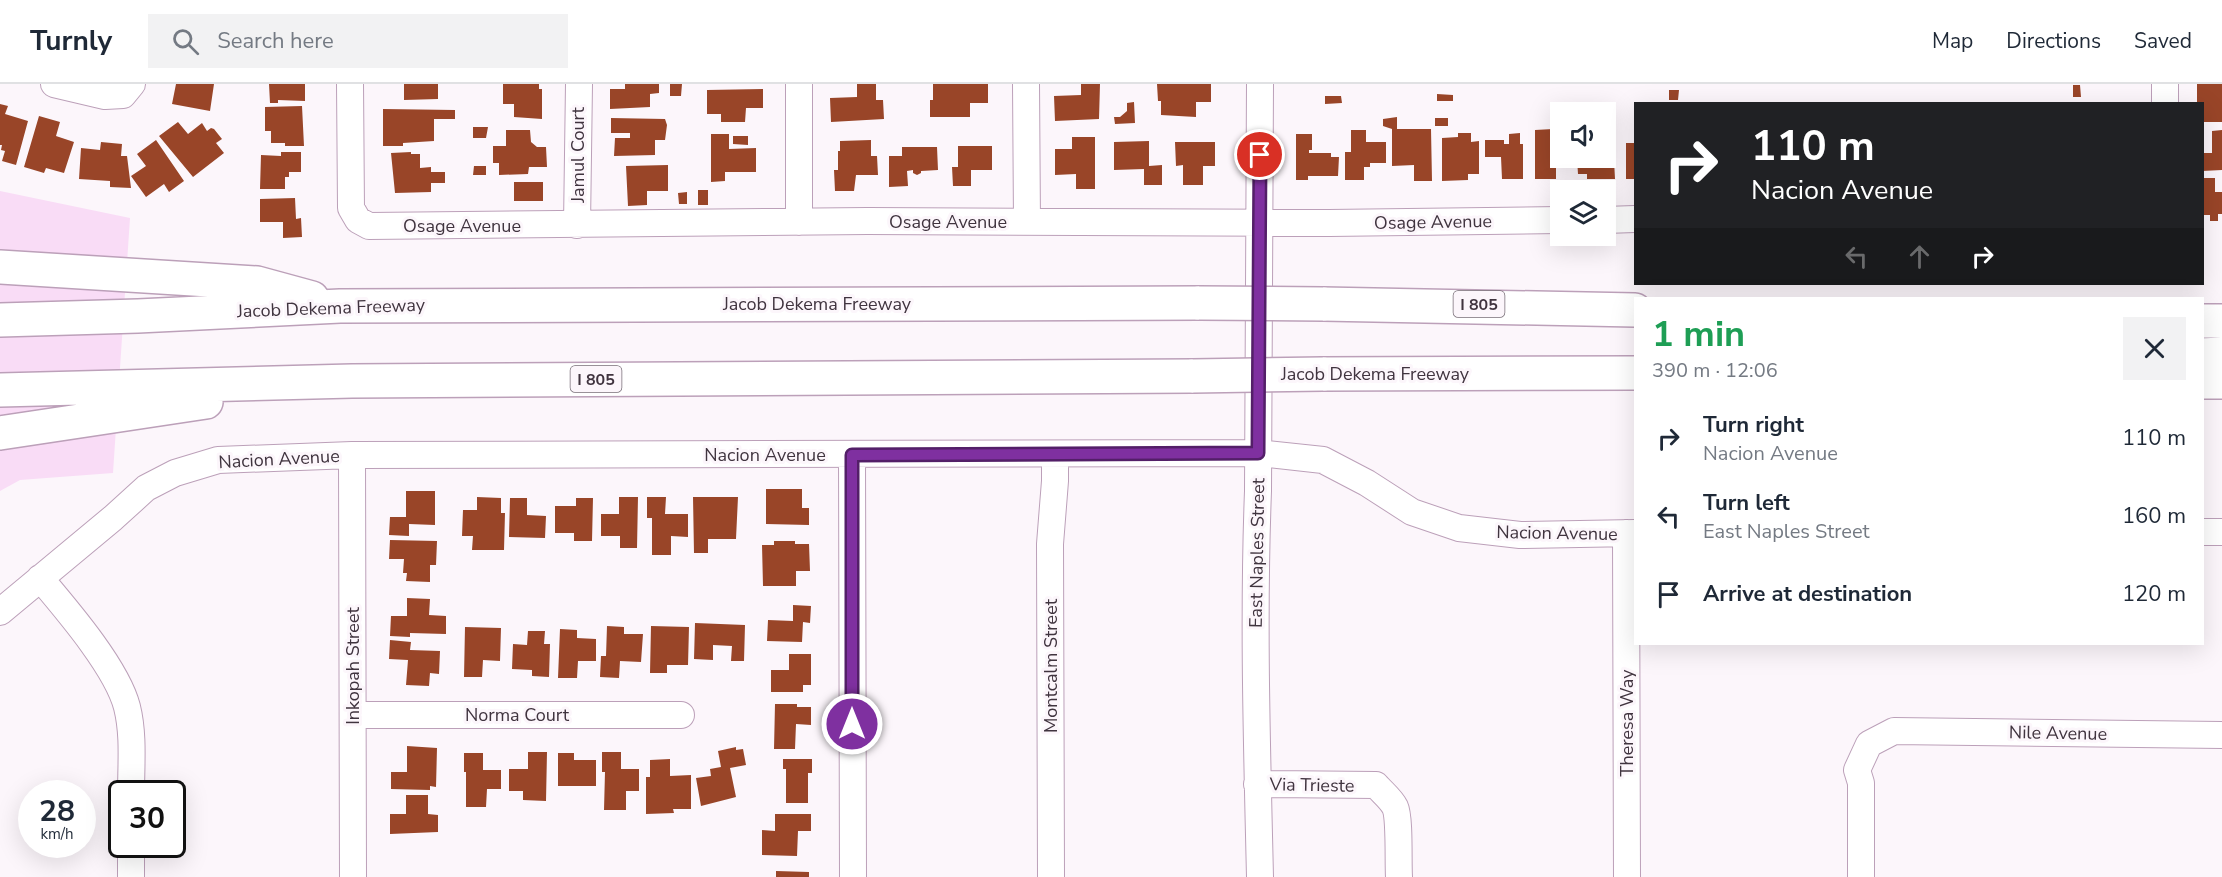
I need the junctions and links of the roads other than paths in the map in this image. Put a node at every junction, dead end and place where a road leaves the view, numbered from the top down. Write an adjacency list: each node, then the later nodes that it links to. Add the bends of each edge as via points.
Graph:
1 (54, 84): 2 (street, via 105,96 123,94)
2 (132, 84)
3 (350, 84): 16 (street, Osage Avenue, via 350,201 358,220 369,226)
4 (579, 84): 16 (street, Jamul Court)
5 (799, 84): 14 (street)
6 (1026, 84): 15 (street)
7 (1260, 84): 13 (street, East Naples Street)
8 (2165, 84): 9 (street)
9 (2165, 102)
10 (1634, 219): 12 (street)
11 (1550, 220): 13 (street, Osage Avenue)
12 (1616, 220)
13 (1259, 221): 15 (street, Osage Avenue); 35 (street, East Naples Street)
14 (799, 222): 15 (street, Osage Avenue); 16 (street, Osage Avenue)
15 (1027, 222)
16 (577, 225)
17 (0, 267): 22 (highway, via 257,283)
18 (1323, 304): 19 (highway, Jacob Dekema Freeway / I 805); 22 (highway, Jacob Dekema Freeway / I 805, bridge); 23 (highway)
19 (1634, 304)
20 (2204, 304): 21 (highway)
21 (2222, 304)
22 (340, 306): 24 (highway, Jacob Dekema Freeway / I 805)
23 (1634, 310)
24 (0, 320)
25 (2204, 321): 26 (highway)
26 (2222, 321)
27 (2222, 354): 28 (highway)
28 (2204, 355)
29 (1634, 373): 30 (highway, Jacob Dekema Freeway / I 805, bridge)
30 (352, 381): 33 (highway, Jacob Dekema Freeway / I 805); 34 (highway)
31 (2204, 382): 32 (highway)
32 (2222, 382)
33 (0, 390)
34 (0, 433)
35 (1258, 453): 38 (street, Nacion Avenue); 41 (street, Nacion Avenue, via 1323,460 1412,512 1459,528 1520,535); 48 (street, East Naples Street)
36 (352, 455): 37 (street, Nacion Avenue); 42 (street, Nacion Avenue, via 218,460 175,473 146,488); 44 (street, Inkopah Street)
37 (852, 455): 38 (street, Nacion Avenue); 52 (street)
38 (1055, 455): 53 (street, Montcalm Street, via 1050,544)
39 (2204, 532): 40 (street)
40 (2222, 532)
41 (1631, 533): 56 (street, Theresa Way)
42 (40, 578): 43 (street, Nacion Avenue); 47 (street, via 108,667 120,689 131,728)
43 (0, 612)
44 (353, 715): 45 (street, Norma Court); 51 (street, Inkopah Street)
45 (681, 715)
46 (2222, 735): 57 (street, Nile Avenue, via 1894,731 1869,744 1857,770 1861,783)
47 (131, 780)
48 (1257, 784): 54 (street, East Naples Street); 55 (street, Via Trieste, via 1376,785 1394,806 1399,820)
49 (131, 858): 50 (street)
50 (131, 877)
51 (353, 877)
52 (853, 877)
53 (1051, 877)
54 (1260, 877)
55 (1399, 877)
56 (1627, 877)
57 (1861, 877)

